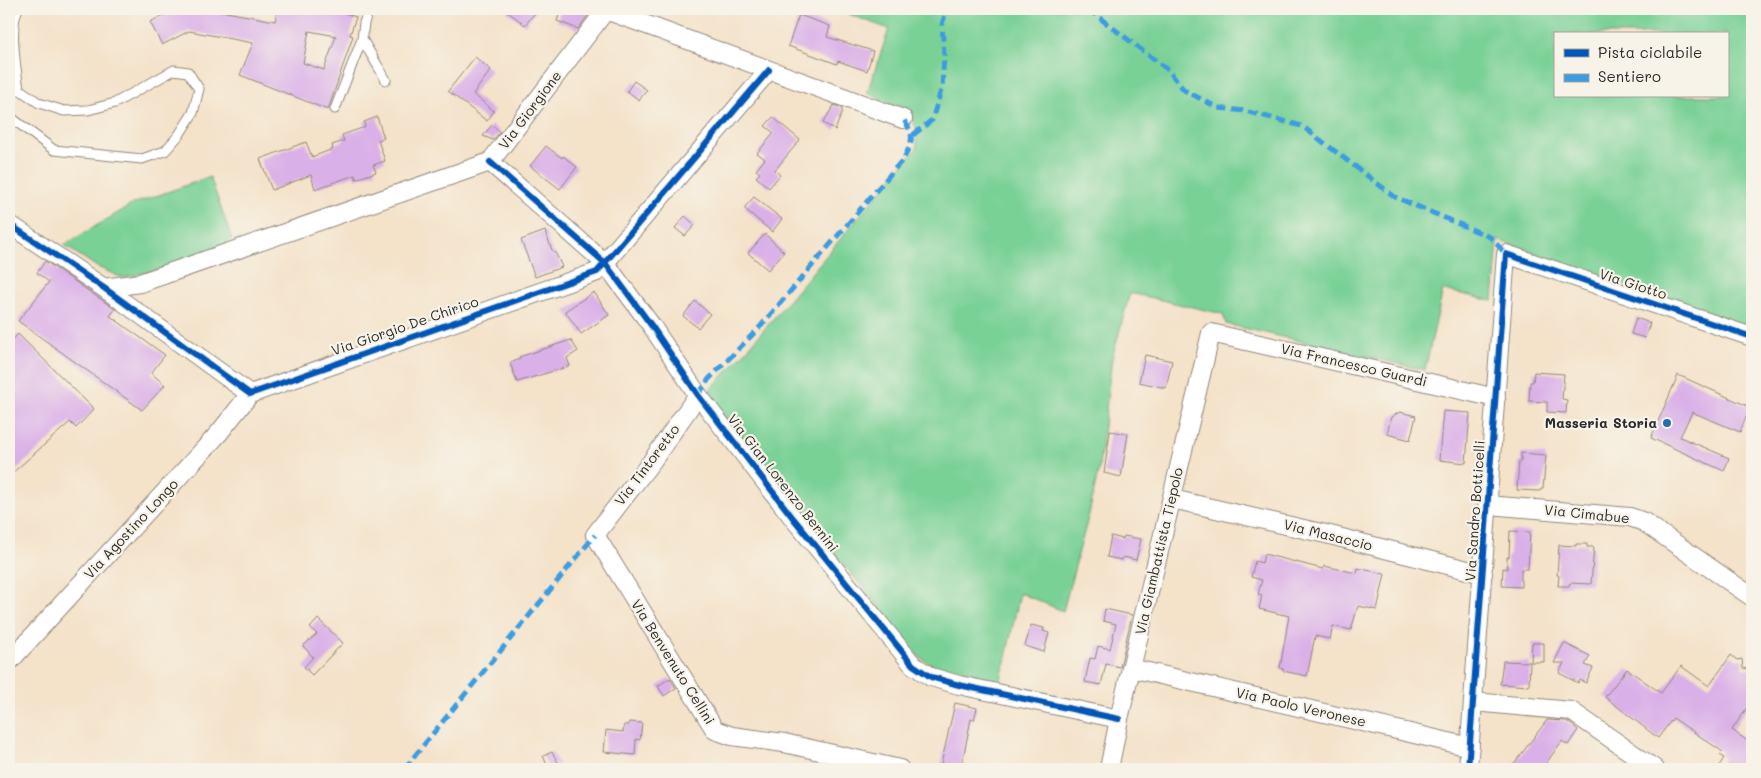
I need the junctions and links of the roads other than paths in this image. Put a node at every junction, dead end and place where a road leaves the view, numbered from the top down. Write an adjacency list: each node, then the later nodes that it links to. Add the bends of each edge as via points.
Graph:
1 (18, 9): 7 (lane, via 14,17)
2 (369, 9): 4 (lane)
3 (604, 10): 5 (street, Via Giorgione); 12 (street, Via Giorgione)
4 (362, 39): 6 (lane); 9 (lane)
5 (769, 70): 11 (street, Via Giorgione); 15 (street, Via Giorgio De Chirico)
6 (386, 80)
7 (19, 89): 8 (lane); 10 (lane, via 39,103 64,111 88,110 115,103 174,70 188,72 198,90 193,113 179,135 164,151 142,159 54,150)
8 (9, 93)
9 (335, 109)
10 (9, 116)
11 (904, 119)
12 (490, 162): 15 (street, Via Gian Lorenzo Bernini); 16 (street, Via Giorgione, via 140,284)
13 (9, 224): 16 (street)
14 (1506, 254): 18 (street, Via Giotto); 21 (street, Via Sandro Botticelli)
15 (605, 263): 19 (street, Via Giorgio De Chirico, via 597,272); 20 (street, Via Gian Lorenzo Bernini)
16 (104, 288): 19 (street)
17 (1211, 332): 21 (street, Via Francesco Guardi); 22 (street, Via Giambattista Tiepolo)
18 (1752, 337)
19 (250, 394): 27 (street, Via Agostino Longo, via 219,433)
20 (698, 395): 24 (street, Via Tintoretto); 30 (street, Via Gian Lorenzo Bernini, via 793,518 914,665 931,677 960,685)
21 (1496, 398): 23 (street, Via Sandro Botticelli)
22 (1172, 499): 25 (street, Via Masaccio); 28 (street, Via Giambattista Tiepolo)
23 (1488, 505): 25 (street, Via Sandro Botticelli); 26 (street, Via Cimabue, via 1630,517 1644,522)
24 (595, 535): 32 (street, Via Benvenuto Cellini, via 715,730)
25 (1483, 574): 29 (street, Via Sandro Botticelli)
26 (1752, 597)
27 (9, 662)
28 (1131, 668): 30 (street, Via Giambattista Tiepolo); 31 (street, Via Paolo Veronese)
29 (1474, 702): 31 (street, Via Sandro Botticelli); 35 (street, via 1571,711)
30 (1119, 719): 33 (street, Via Giambattista Tiepolo)
31 (1470, 747): 34 (street, Via Sandro Botticelli)
32 (900, 769)
33 (1109, 769)
34 (1468, 769)
35 (1654, 769)

